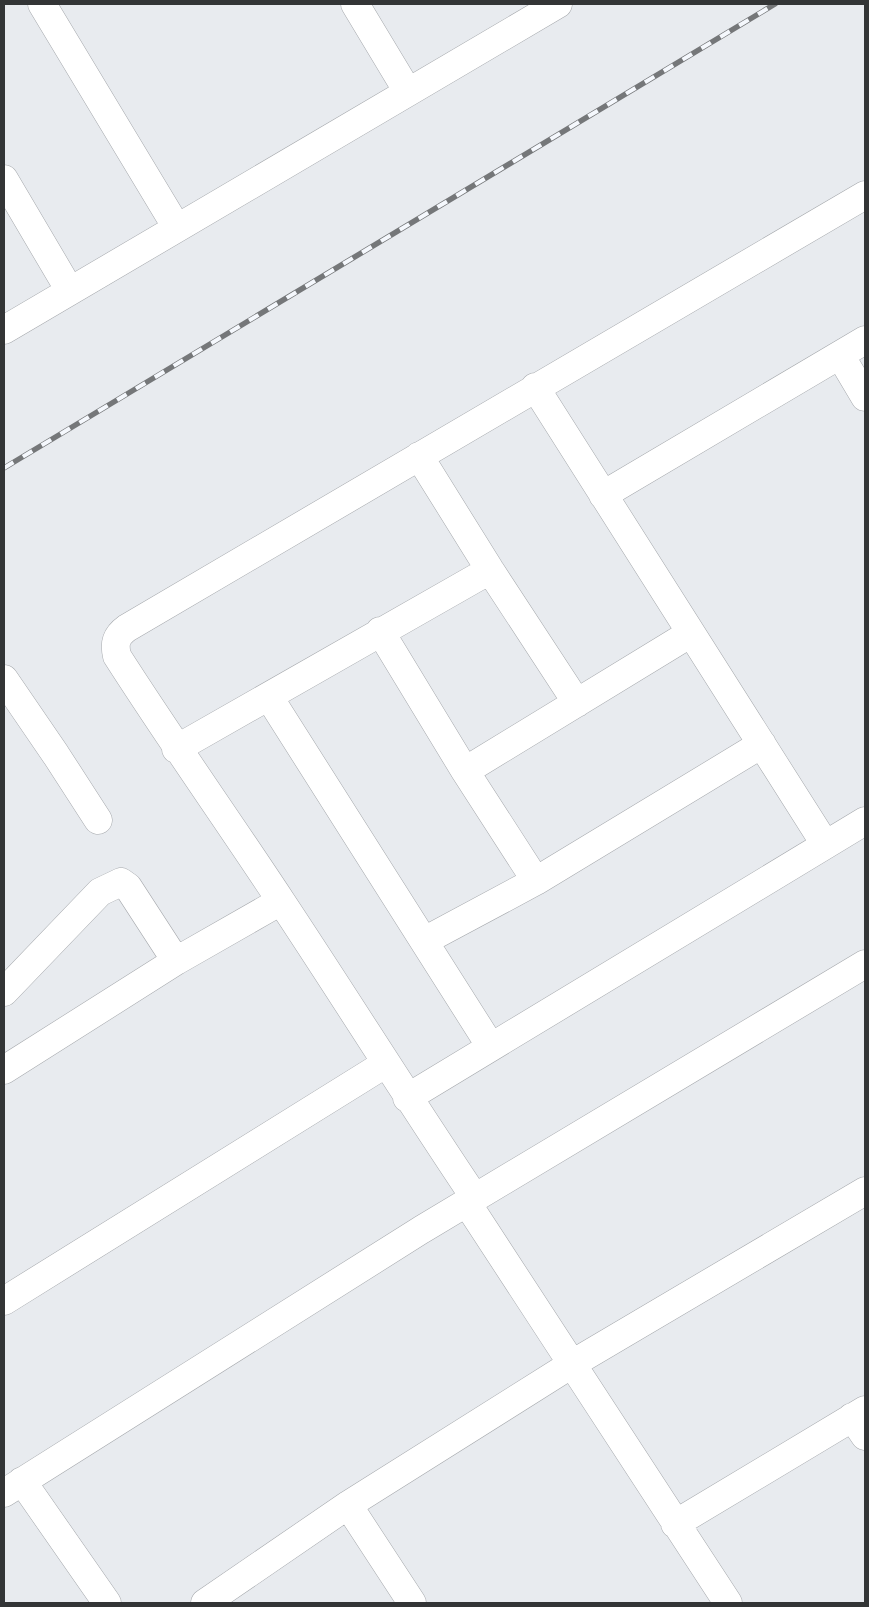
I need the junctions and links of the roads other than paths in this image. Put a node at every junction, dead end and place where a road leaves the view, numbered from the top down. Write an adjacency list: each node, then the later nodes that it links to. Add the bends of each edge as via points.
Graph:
1 (42, 4): 7 (street)
2 (355, 4): 4 (street)
3 (558, 4): 4 (street)
4 (408, 92): 7 (street)
5 (4, 179): 8 (street)
6 (865, 195): 12 (street)
7 (177, 228): 8 (street)
8 (70, 291): 9 (street)
9 (4, 330)
10 (865, 340): 11 (street)
11 (840, 355): 13 (street); 15 (street)
12 (535, 387): 14 (street); 15 (street)
13 (865, 397)
14 (418, 456): 16 (street); 23 (street, via 120,633 115,647 117,656)
15 (603, 495): 18 (street)
16 (490, 570): 17 (street); 21 (street)
17 (380, 631): 20 (street); 24 (street)
18 (691, 632): 21 (street); 22 (street)
19 (4, 679): 25 (street)
20 (269, 697): 23 (street); 30 (street)
21 (577, 702): 24 (street)
22 (762, 744): 27 (street); 28 (street)
23 (176, 749): 29 (street)
24 (465, 771): 28 (street)
25 (98, 820)
26 (865, 821): 27 (street)
27 (825, 844): 34 (street)
28 (536, 881): 30 (street)
29 (281, 901): 31 (street); 35 (street)
30 (424, 941): 34 (street)
31 (176, 961): 33 (street, via 128,887 121,882 100,892); 36 (street)
32 (865, 964): 39 (street)
33 (4, 992)
34 (491, 1047): 37 (street)
35 (385, 1064): 37 (street); 40 (street)
36 (4, 1070)
37 (407, 1098): 39 (street)
38 (865, 1191): 41 (street)
39 (471, 1200): 41 (street); 43 (street)
40 (4, 1301)
41 (572, 1364): 44 (street); 45 (street)
42 (861, 1421): 45 (street)
43 (13, 1487): 46 (street)
44 (348, 1505): 47 (street); 48 (street)
45 (676, 1524): 49 (street)
46 (107, 1603)
47 (205, 1603)
48 (412, 1603)
49 (728, 1603)

